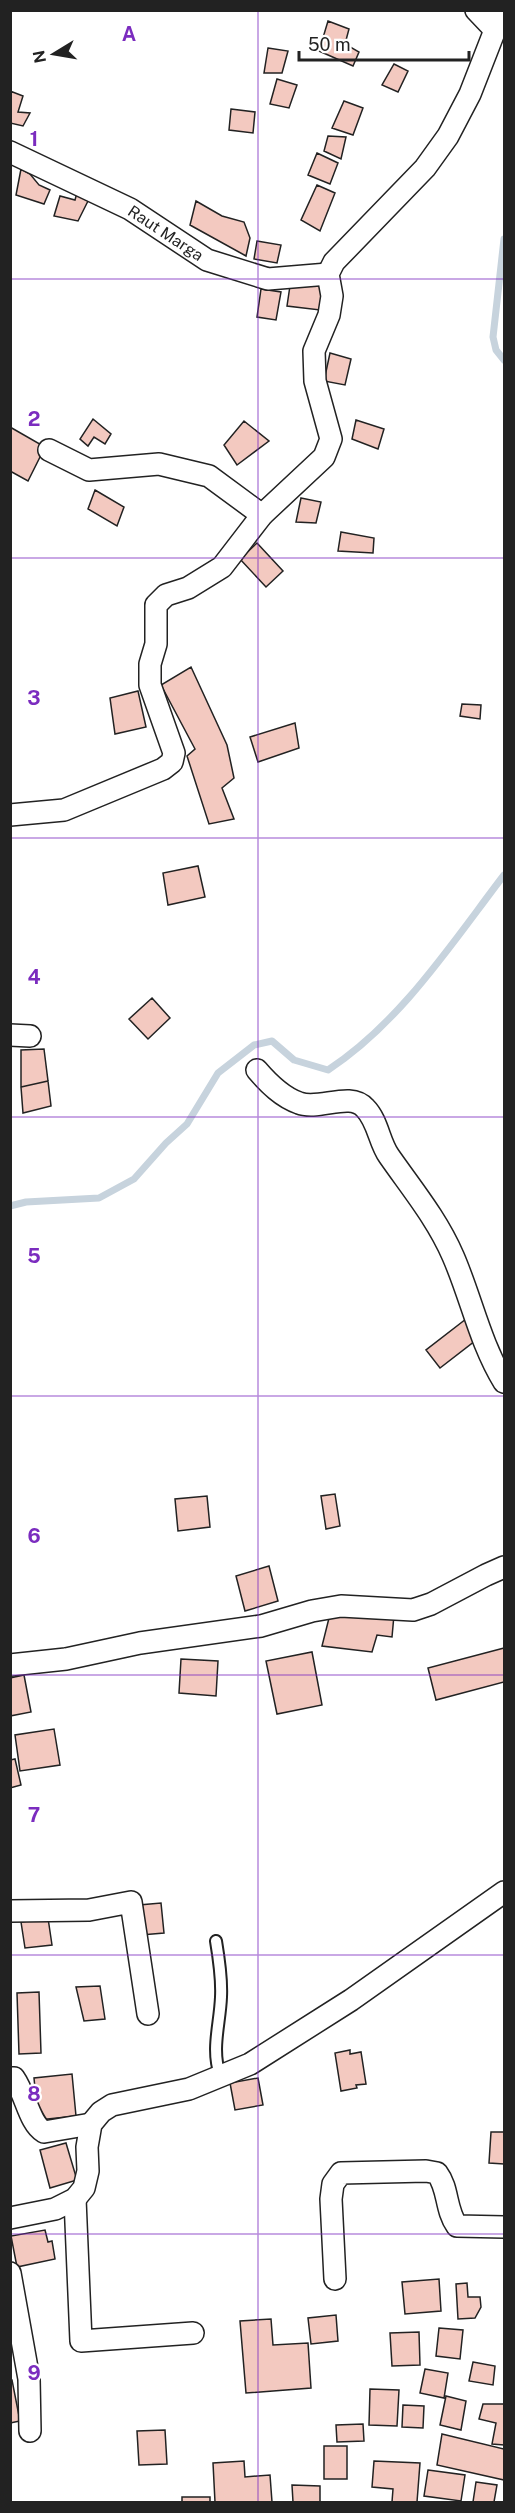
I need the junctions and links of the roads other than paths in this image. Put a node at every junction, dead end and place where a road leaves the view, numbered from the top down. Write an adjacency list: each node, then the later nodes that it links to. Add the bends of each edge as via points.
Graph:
1 (476, 10): 2 (street)
2 (494, 20): 4 (street, via 470,94 442,144 426,168 334,262)
3 (10, 152): 4 (street, Raut Marga, via 130,209 207,260 268,279)
4 (328, 274): 6 (street, via 332,296 329,315 314,351 315,381 331,439 324,457)
5 (49, 450): 6 (street, via 89,470 159,464 209,476)
6 (262, 515): 7 (street, via 222,567 188,588 166,595 156,605 150,685 174,753 172,762 64,810)
7 (10, 815)
8 (257, 1070): 9 (street, via 275,1090 301,1104 324,1106 349,1101 363,1106 387,1154 421,1198 453,1255)
9 (504, 1382)
10 (504, 1567): 11 (street, via 413,1610 341,1606 261,1626)
11 (10, 1665)
12 (504, 1892): 16 (street, via 351,2000 259,2059)
13 (10, 1911): 15 (street, via 89,1910 131,1902)
14 (216, 1941): 16 (lane, via 221,1996 215,2062)
15 (148, 2014)
16 (220, 2075): 18 (street, via 189,2089 112,2104)
17 (10, 2078): 18 (street, via 20,2086 32,2120 44,2133)
18 (91, 2124): 19 (street, via 88,2171 84,2188)
19 (75, 2199): 20 (street, via 54,2209); 24 (street, via 81,2341)
20 (10, 2218)
21 (504, 2227): 23 (street, via 457,2226 449,2215 444,2182 437,2173 341,2173 333,2184 331,2199)
22 (10, 2273): 25 (street, via 29,2379)
23 (335, 2279)
24 (193, 2333)
25 (30, 2431)

